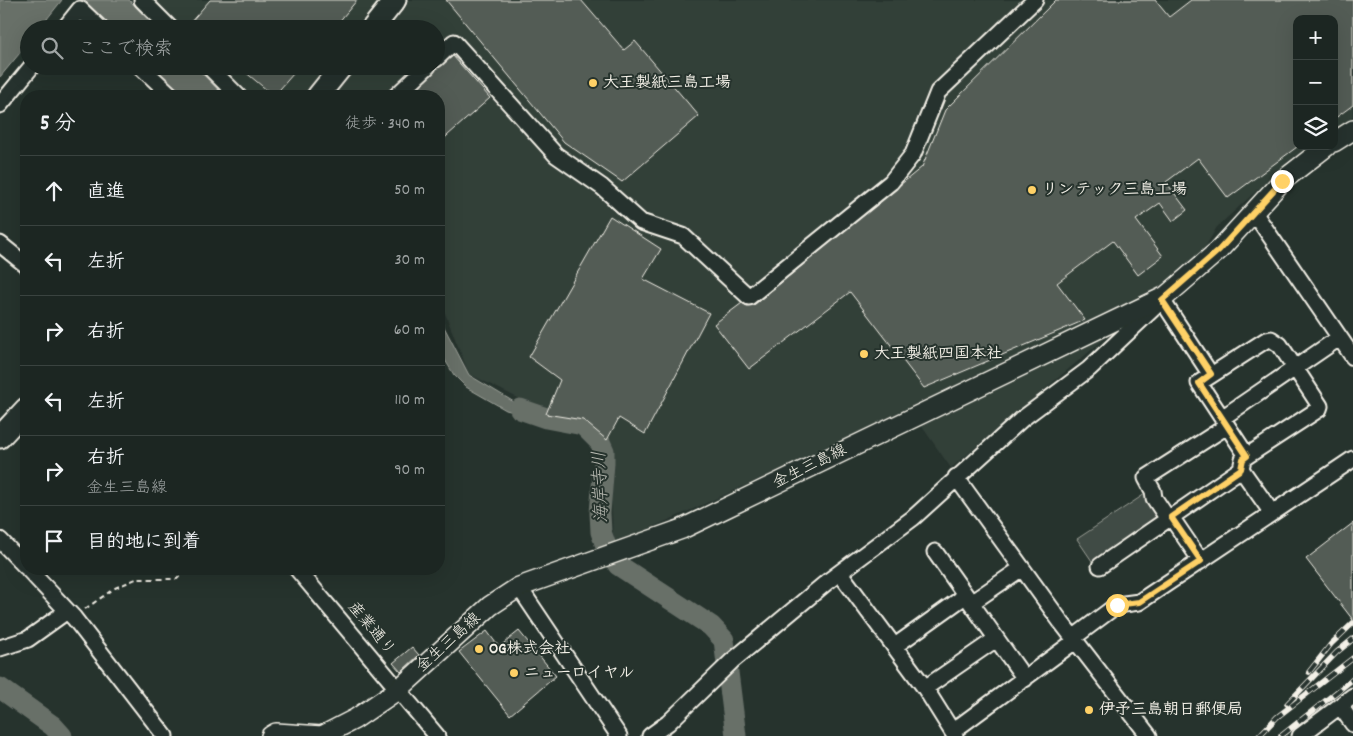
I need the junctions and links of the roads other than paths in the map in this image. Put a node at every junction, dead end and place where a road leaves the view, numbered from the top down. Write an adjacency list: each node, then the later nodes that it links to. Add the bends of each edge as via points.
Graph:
1 (142, 0): 6 (street)
2 (395, 0): 7 (highway)
3 (1035, 0): 8 (street, via 938,92 913,154 891,182 749,297 683,236 641,222 602,187 556,155 454,42)
4 (72, 20): 5 (street, via 80,10)
5 (91, 20)
6 (161, 20)
7 (379, 20)
8 (445, 50)
9 (24, 75): 18 (street)
10 (150, 75): 14 (street)
11 (217, 75): 15 (street)
12 (335, 75): 16 (highway)
13 (418, 75): 17 (street)
14 (166, 90)
15 (232, 90)
16 (323, 90)
17 (402, 90)
18 (0, 104)
19 (1353, 130): 20 (main road)
20 (1338, 139)
21 (1322, 150): 22 (main road, 金生三島線, via 1282,181)
22 (1254, 211): 25 (main road, 金生三島線, via 1219,250); 26 (street)
23 (0, 244): 24 (street)
24 (20, 260)
25 (1164, 298): 29 (street); 35 (street, via 1089,369 1022,419); 47 (main road, 金生三島線, via 682,529)
26 (1339, 338): 27 (street); 28 (street)
27 (1353, 357)
28 (1296, 369): 29 (street, via 1280,345 1270,339); 31 (street); 34 (street, via 1319,409)
29 (1205, 379): 31 (street)
30 (20, 415): 32 (highway)
31 (1224, 422): 34 (street); 37 (street, via 1146,478 1154,498)
32 (0, 437)
33 (1353, 459): 36 (street)
34 (1244, 462): 36 (street); 37 (street)
35 (956, 477): 43 (street); 44 (street, via 913,518)
36 (1272, 513): 41 (street)
37 (1170, 518): 41 (street); 42 (street)
38 (0, 540): 40 (street)
39 (935, 552): 48 (street)
40 (20, 561)
41 (1201, 561): 51 (street, via 1139,602 1117,605)
42 (1100, 566)
43 (1022, 568): 48 (street); 51 (street)
44 (840, 573): 52 (street); 66 (street, via 727,665 668,723)
45 (34, 575): 49 (street)
46 (303, 575): 56 (street, 産業通り)
47 (519, 587): 56 (main road, 金生三島線, via 490,606); 65 (street)
48 (968, 599): 50 (street); 52 (street)
49 (70, 614): 53 (street, via 28,639); 61 (street)
50 (996, 639): 54 (street); 55 (street)
51 (1074, 640): 54 (street); 67 (street)
52 (895, 646): 55 (street)
53 (0, 648)
54 (1025, 679): 60 (street)
55 (926, 688): 60 (street)
56 (399, 689): 63 (main road, 金生三島線, via 355,719); 64 (street, 産業通り)
57 (1353, 696): 58 (street)
58 (1340, 706): 59 (street); 68 (street)
59 (1353, 724)
60 (954, 734)
61 (165, 736)
62 (271, 736): 63 (main road, 金生三島線, via 276,733)
63 (319, 736)
64 (437, 736)
65 (619, 736)
66 (650, 736)
67 (1148, 736)
68 (1300, 736)

